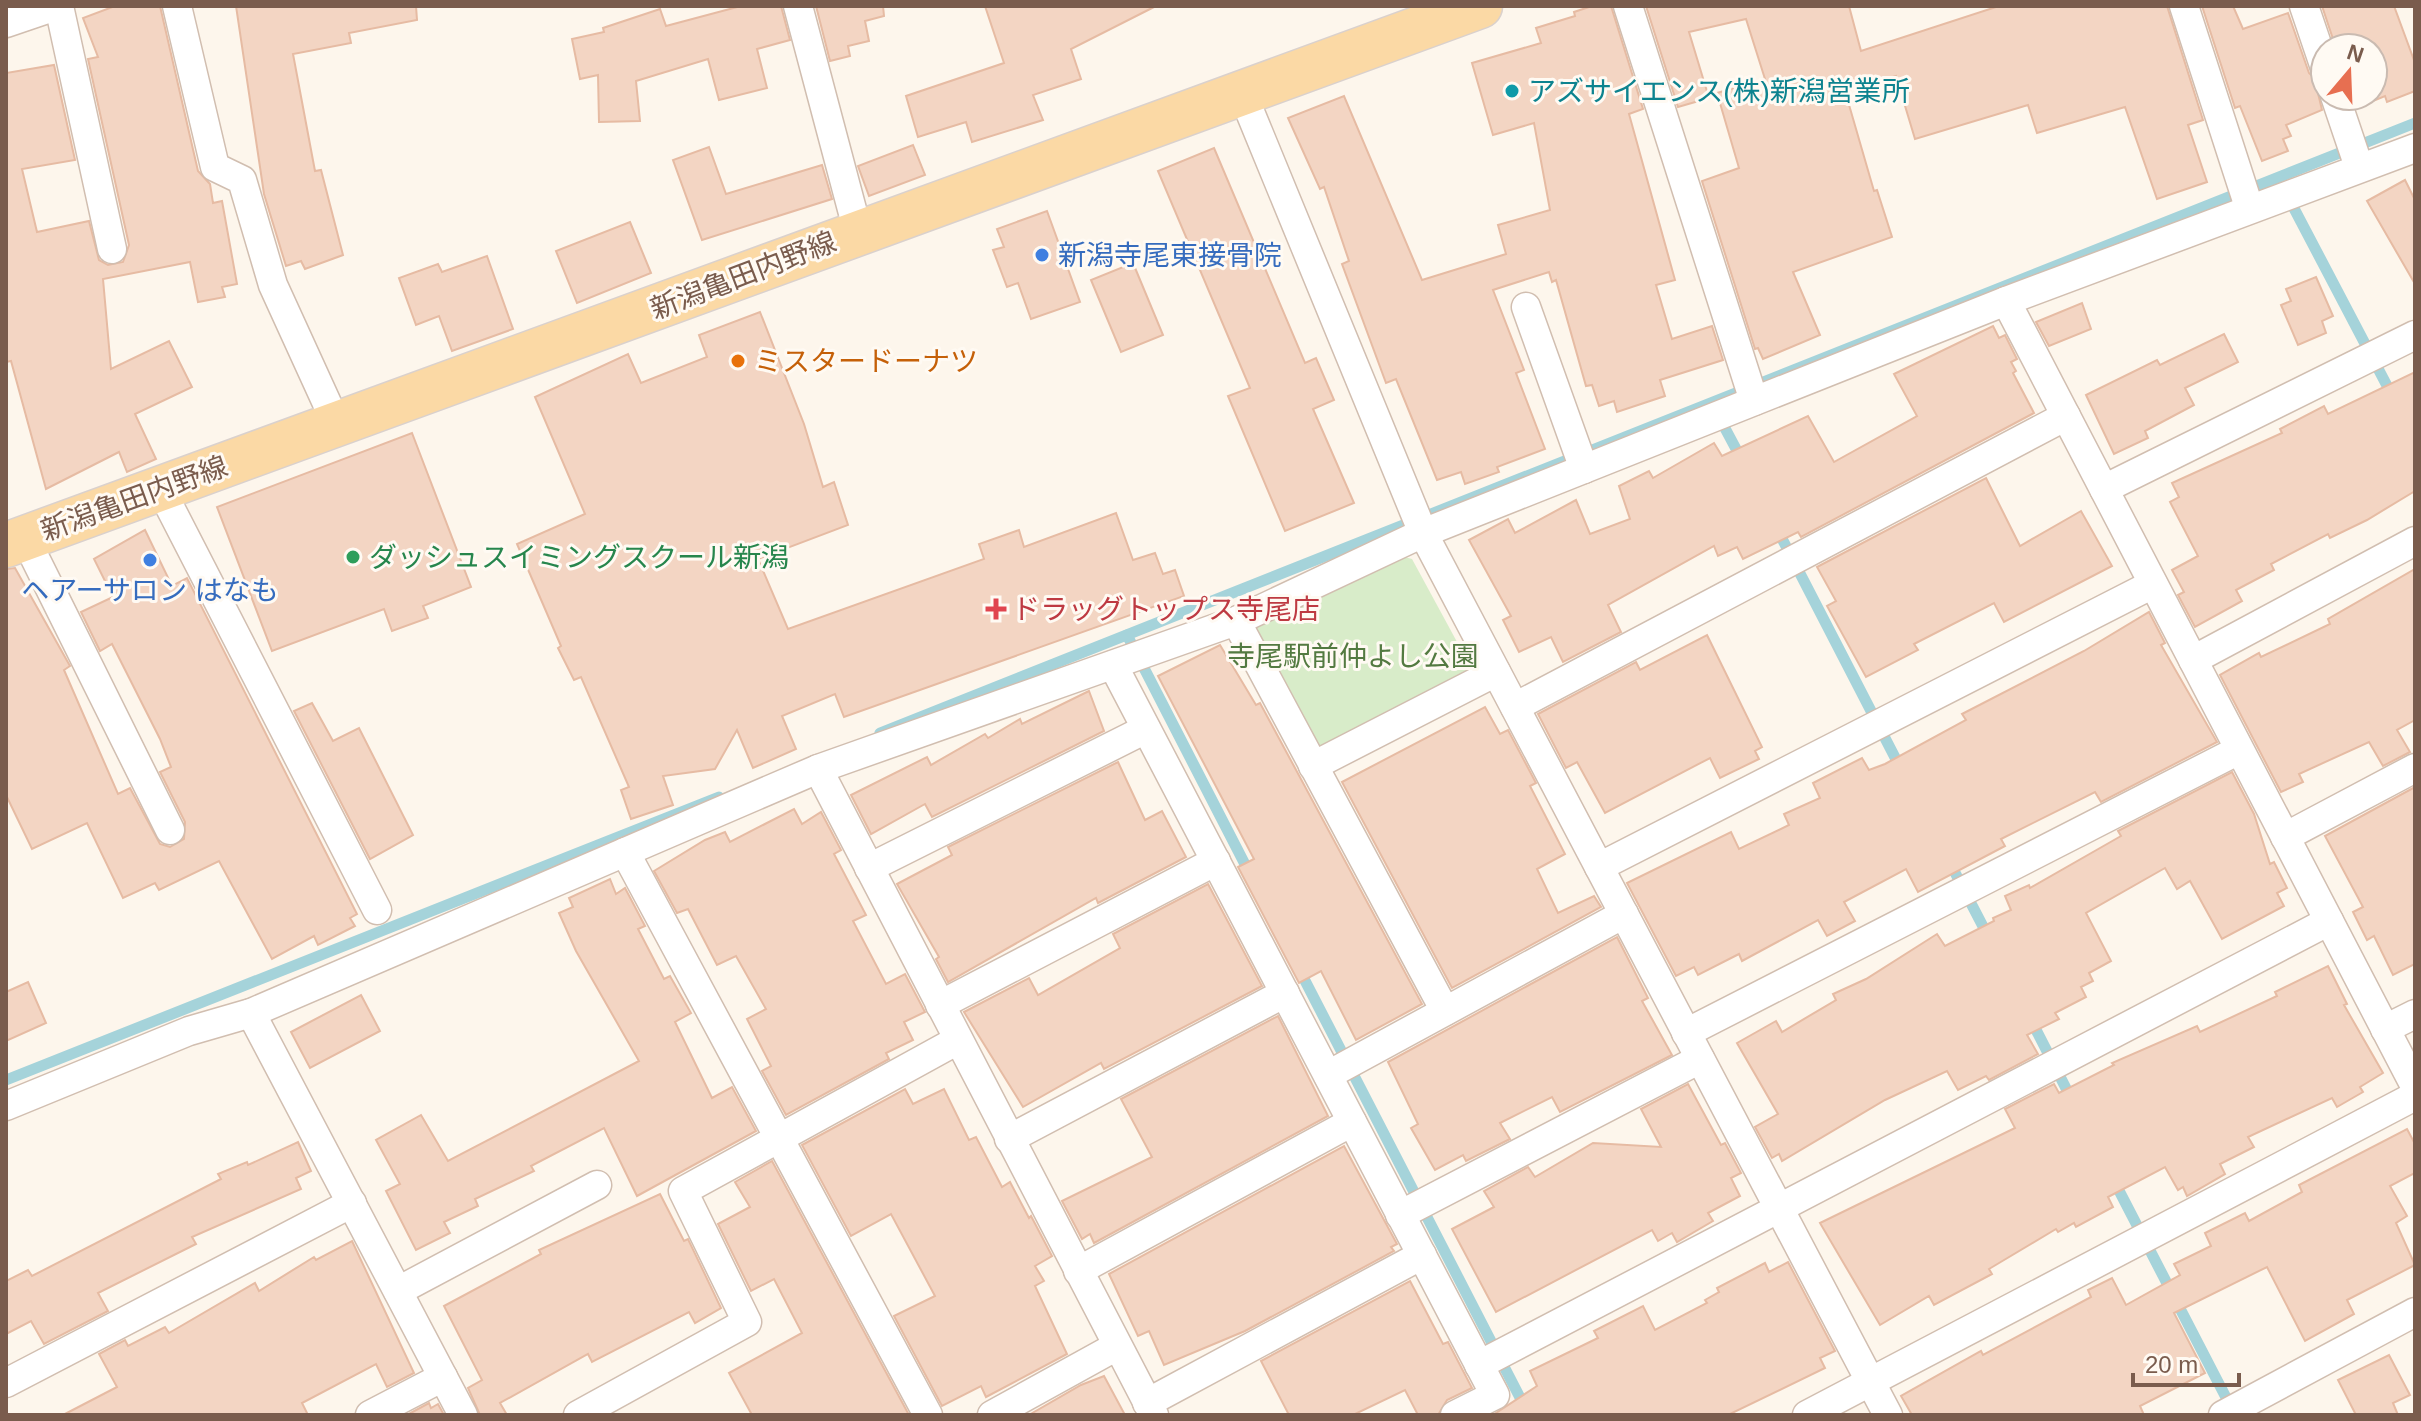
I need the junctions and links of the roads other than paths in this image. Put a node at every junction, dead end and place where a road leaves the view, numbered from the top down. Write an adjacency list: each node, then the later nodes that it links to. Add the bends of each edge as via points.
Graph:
1 (58, 6): 8 (street); 16 (street)
2 (177, 6): 22 (street, via 215,167 242,180 273,285)
3 (798, 6): 15 (street)
4 (1480, 6): 10 (main road, 新潟亀田内野線)
5 (1628, 6): 20 (street)
6 (2184, 6): 14 (street)
7 (2304, 6): 9 (street)
8 (16, 15)
9 (2313, 32)
10 (1243, 95): 15 (main road, 新潟亀田内野線); 26 (street)
11 (2340, 112): 13 (street)
12 (2415, 148): 13 (street)
13 (2359, 167): 14 (street)
14 (2249, 207): 17 (street)
15 (858, 232): 22 (main road, 新潟亀田内野線)
16 (112, 249)
17 (2006, 301): 20 (street); 21 (street)
18 (1526, 307): 23 (street)
19 (2415, 335): 25 (street)
20 (1754, 401): 23 (street)
21 (2066, 416): 25 (street); 34 (street)
22 (336, 423): 24 (main road, 新潟亀田内野線)
23 (1584, 469): 26 (street)
24 (160, 488): 27 (main road, 新潟亀田内野線); 46 (street)
25 (2104, 489): 29 (street)
26 (1423, 533): 30 (street); 33 (street)
27 (16, 541): 40 (street)
28 (2415, 541): 31 (street)
29 (2153, 584): 31 (street); 44 (street)
30 (1236, 621): 32 (street); 37 (street)
31 (2193, 660): 36 (street)
32 (1113, 665): 35 (street); 39 (street)
33 (1496, 672): 34 (street); 37 (street)
34 (1515, 707): 44 (street)
35 (1146, 729): 43 (street); 45 (street)
36 (2239, 750): 41 (street); 55 (street)
37 (1313, 766): 51 (street)
38 (2415, 768): 41 (street)
39 (818, 769): 42 (street); 45 (street)
40 (170, 830)
41 (2285, 837): 48 (street)
42 (625, 852): 52 (street); 63 (street)
43 (1216, 861): 49 (street); 50 (street)
44 (1599, 867): 47 (street)
45 (869, 868): 50 (street)
46 (377, 910)
47 (1624, 914): 51 (street); 55 (street)
48 (2329, 921): 54 (street); 67 (street)
49 (1285, 993): 58 (street); 64 (street)
50 (940, 1005): 56 (street)
51 (1445, 1011): 58 (street)
52 (251, 1013): 61 (street, via 189,1031); 66 (street)
53 (2415, 1014): 54 (street)
54 (2385, 1029): 59 (street)
55 (1686, 1033): 57 (street)
56 (958, 1040): 63 (street); 64 (street)
57 (1700, 1059): 67 (street); 68 (street)
58 (1328, 1075): 62 (street)
59 (2415, 1086)
60 (2415, 1096): 76 (street)
61 (6, 1106)
62 (1352, 1122): 68 (street); 70 (street)
63 (779, 1138): 81 (street, via 683,1191 747,1322); 82 (street)
64 (1009, 1139): 70 (street)
65 (597, 1185): 71 (street)
66 (352, 1203): 71 (street); 77 (street)
67 (1779, 1208): 74 (street); 76 (street)
68 (1400, 1215): 69 (street)
69 (1422, 1255): 74 (street); 78 (street)
70 (1078, 1271): 73 (street)
71 (398, 1291): 75 (street)
72 (2415, 1312): 87 (street)
73 (1117, 1346): 78 (street); 83 (street)
74 (1479, 1365): 84 (street, via 1495,1395)
75 (443, 1377): 79 (street); 80 (street)
76 (1870, 1381): 85 (street); 86 (street)
77 (6, 1383)
78 (1151, 1409)
79 (370, 1415)
80 (463, 1415)
81 (578, 1415)
82 (928, 1415)
83 (992, 1415)
84 (1455, 1415)
85 (1807, 1415)
86 (1888, 1415)
87 (2223, 1415)

